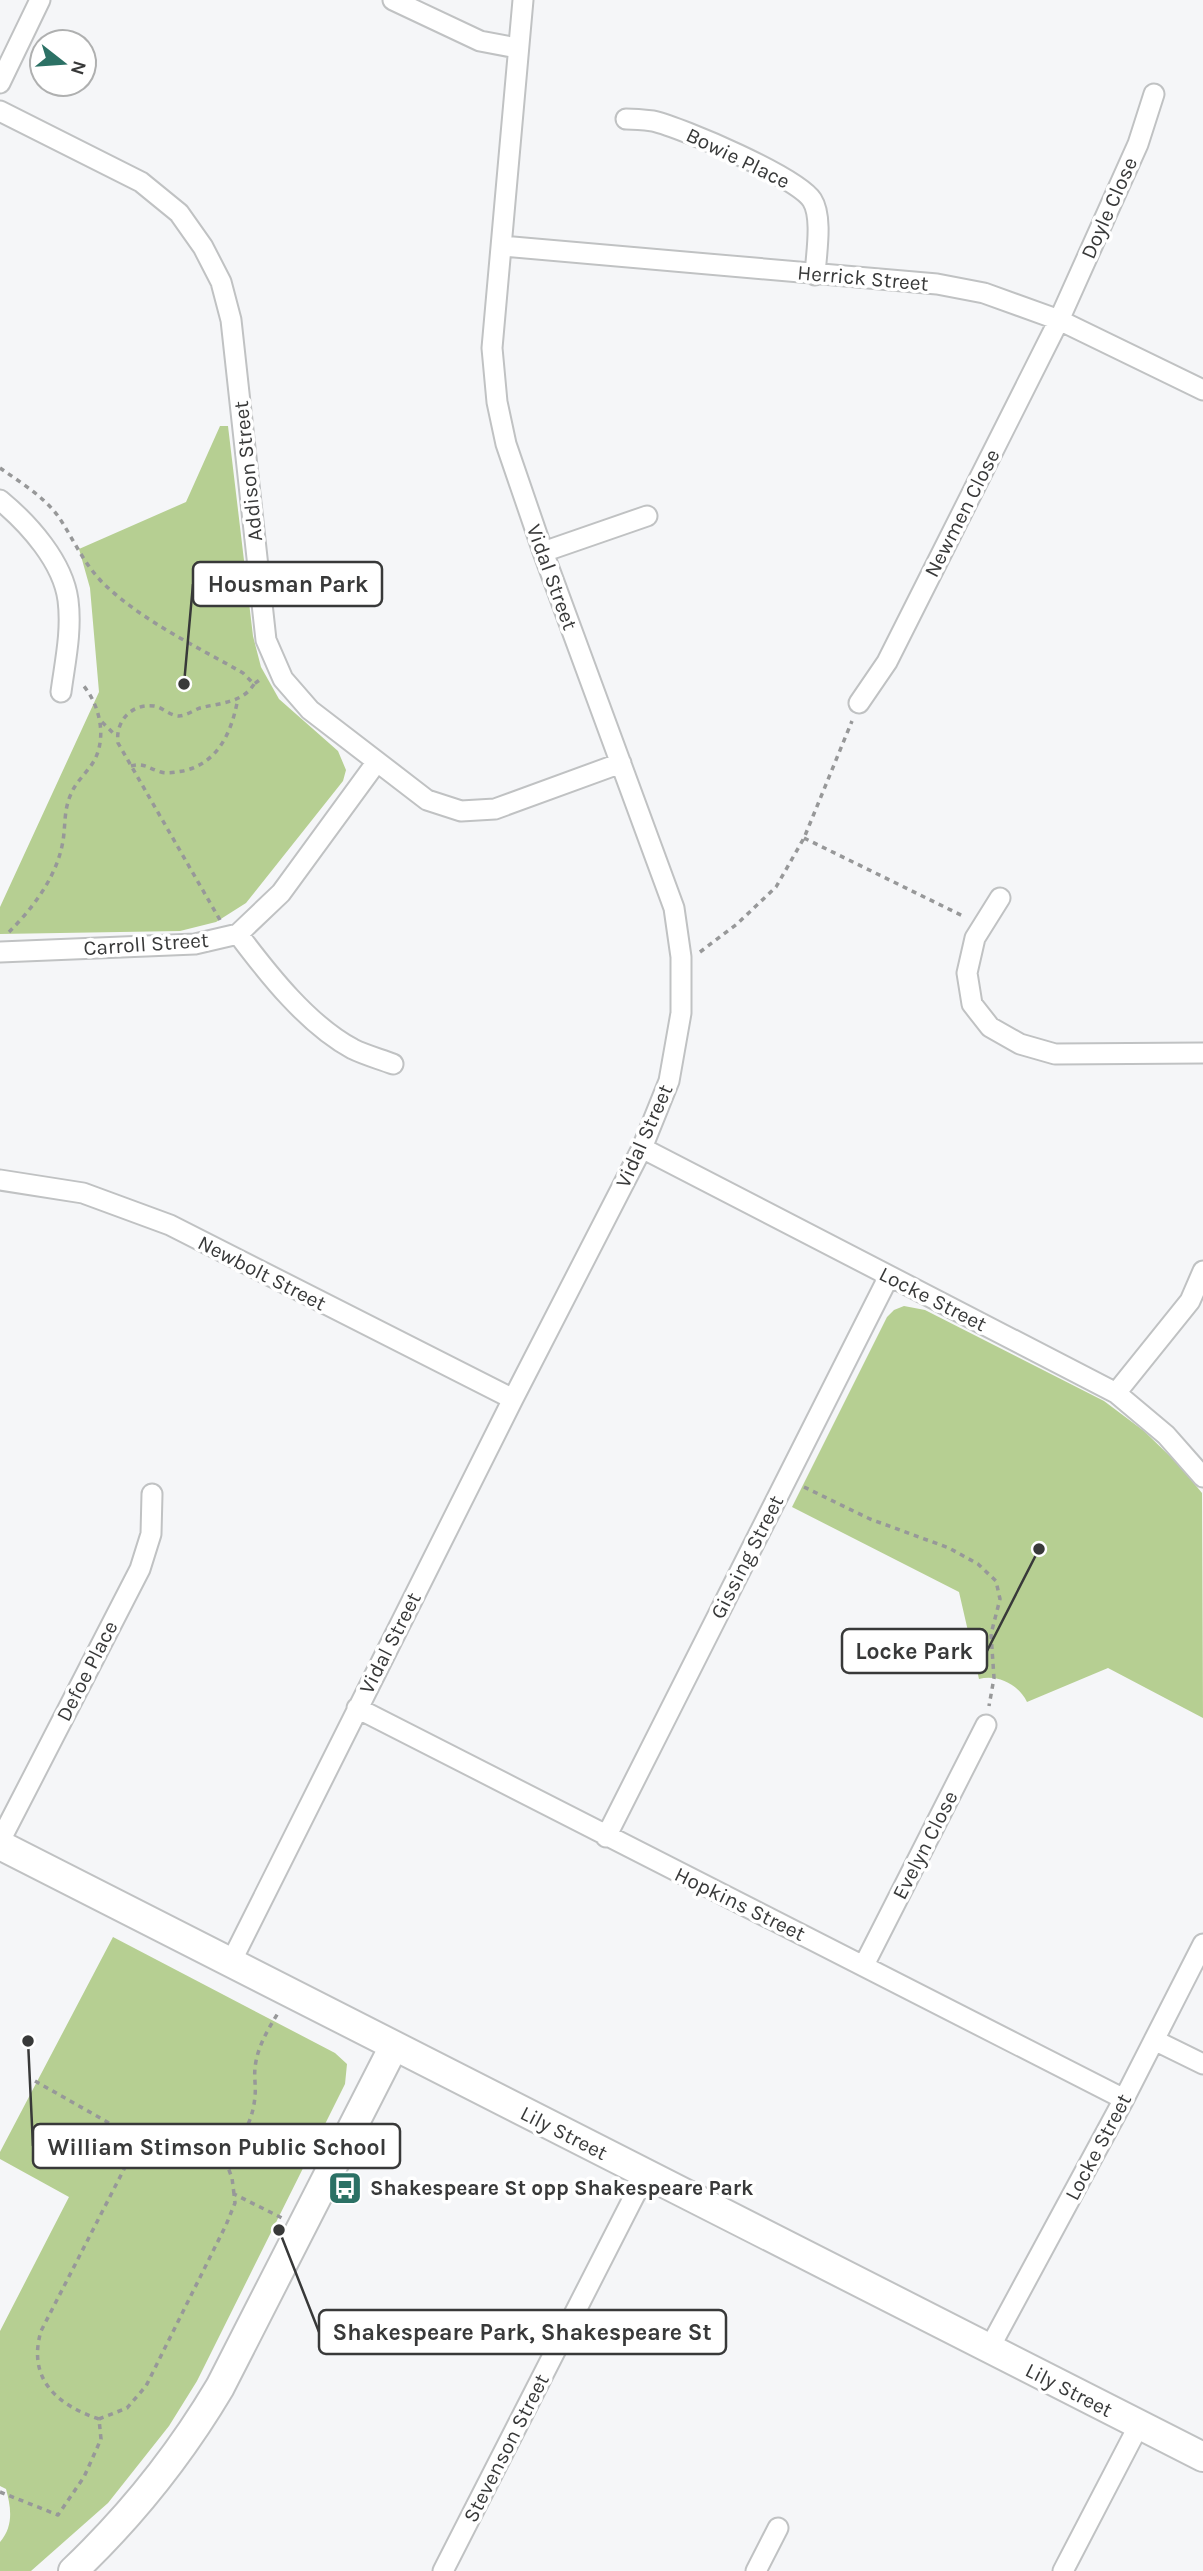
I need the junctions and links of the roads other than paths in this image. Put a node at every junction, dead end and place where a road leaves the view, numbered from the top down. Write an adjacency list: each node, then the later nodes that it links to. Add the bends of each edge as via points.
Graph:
1 (40, 0): 5 (street)
2 (393, 0): 4 (street, via 480,41)
3 (523, 0): 4 (street, Vidal Street)
4 (517, 48): 9 (street, Vidal Street)
5 (0, 83)
6 (1154, 94): 11 (street, Doyle Close, via 1138,144)
7 (0, 111): 18 (street, Addison Street, via 141,182 178,213 203,247 221,282 231,320 266,640 283,679 310,710)
8 (626, 118): 10 (street, Bowie Place, via 689,132 794,183 813,201 818,229)
9 (502, 246): 10 (street, Herrick Street); 15 (street, Vidal Street, via 492,348 496,402)
10 (815, 275): 11 (street, Herrick Street, via 937,284 984,293)
11 (1059, 320): 12 (street, Herrick Street); 17 (street, Newmen Close, via 887,662)
12 (1203, 390)
13 (0, 500): 16 (street, via 52,556 68,599)
14 (647, 516): 15 (street)
15 (543, 552): 19 (street, Vidal Street)
16 (61, 692)
17 (859, 703)
18 (376, 763): 19 (street, Addison Street, via 427,800 461,811 495,809); 21 (street, Carroll Street, via 281,893)
19 (621, 763): 25 (street, Vidal Street, via 674,908 681,966 681,1013 669,1081)
20 (1000, 898): 23 (street, via 975,938 967,973 972,1004 990,1027 1020,1044 1055,1054)
21 (233, 935): 22 (street, Carroll Street, via 195,944); 24 (street, via 317,1024 352,1049)
22 (4, 943)
23 (1203, 1053)
24 (393, 1064)
25 (642, 1148): 28 (street, Locke Street); 30 (street, Vidal Street)
26 (0, 1180): 30 (street, Newbolt Street, via 83,1193 170,1225)
27 (1203, 1271): 29 (street, via 1190,1301)
28 (889, 1276): 29 (street, Locke Street); 35 (street, Gissing Street)
29 (1116, 1393): 31 (street, Locke Street, via 1166,1435)
30 (513, 1399): 33 (street, Vidal Street)
31 (1203, 1477)
32 (152, 1494): 36 (street, Defoe Place, via 151,1534 140,1569)
33 (357, 1709): 35 (street, Hopkins Street); 38 (street, Vidal Street)
34 (986, 1725): 39 (street, Evelyn Close)
35 (606, 1837): 39 (street, Hopkins Street)
36 (0, 1843): 38 (street, Lily Street)
37 (1203, 1944): 40 (street, Locke Street)
38 (231, 1962): 41 (street, Lily Street)
39 (864, 1965): 43 (street, Hopkins Street)
40 (1154, 2040): 42 (street); 43 (street, Locke Street)
41 (394, 2046): 44 (street, Lily Street); 49 (street, via 199,2423 143,2498)
42 (1203, 2064)
43 (1124, 2099): 45 (street, Locke Street)
44 (645, 2175): 45 (street, Lily Street); 50 (street, Stevenson Street)
45 (989, 2349): 46 (street, Lily Street)
46 (1139, 2425): 47 (street, Lily Street); 52 (street)
47 (1203, 2457)
48 (778, 2528): 51 (street)
49 (73, 2571)
50 (443, 2571)
51 (756, 2571)
52 (1063, 2571)

